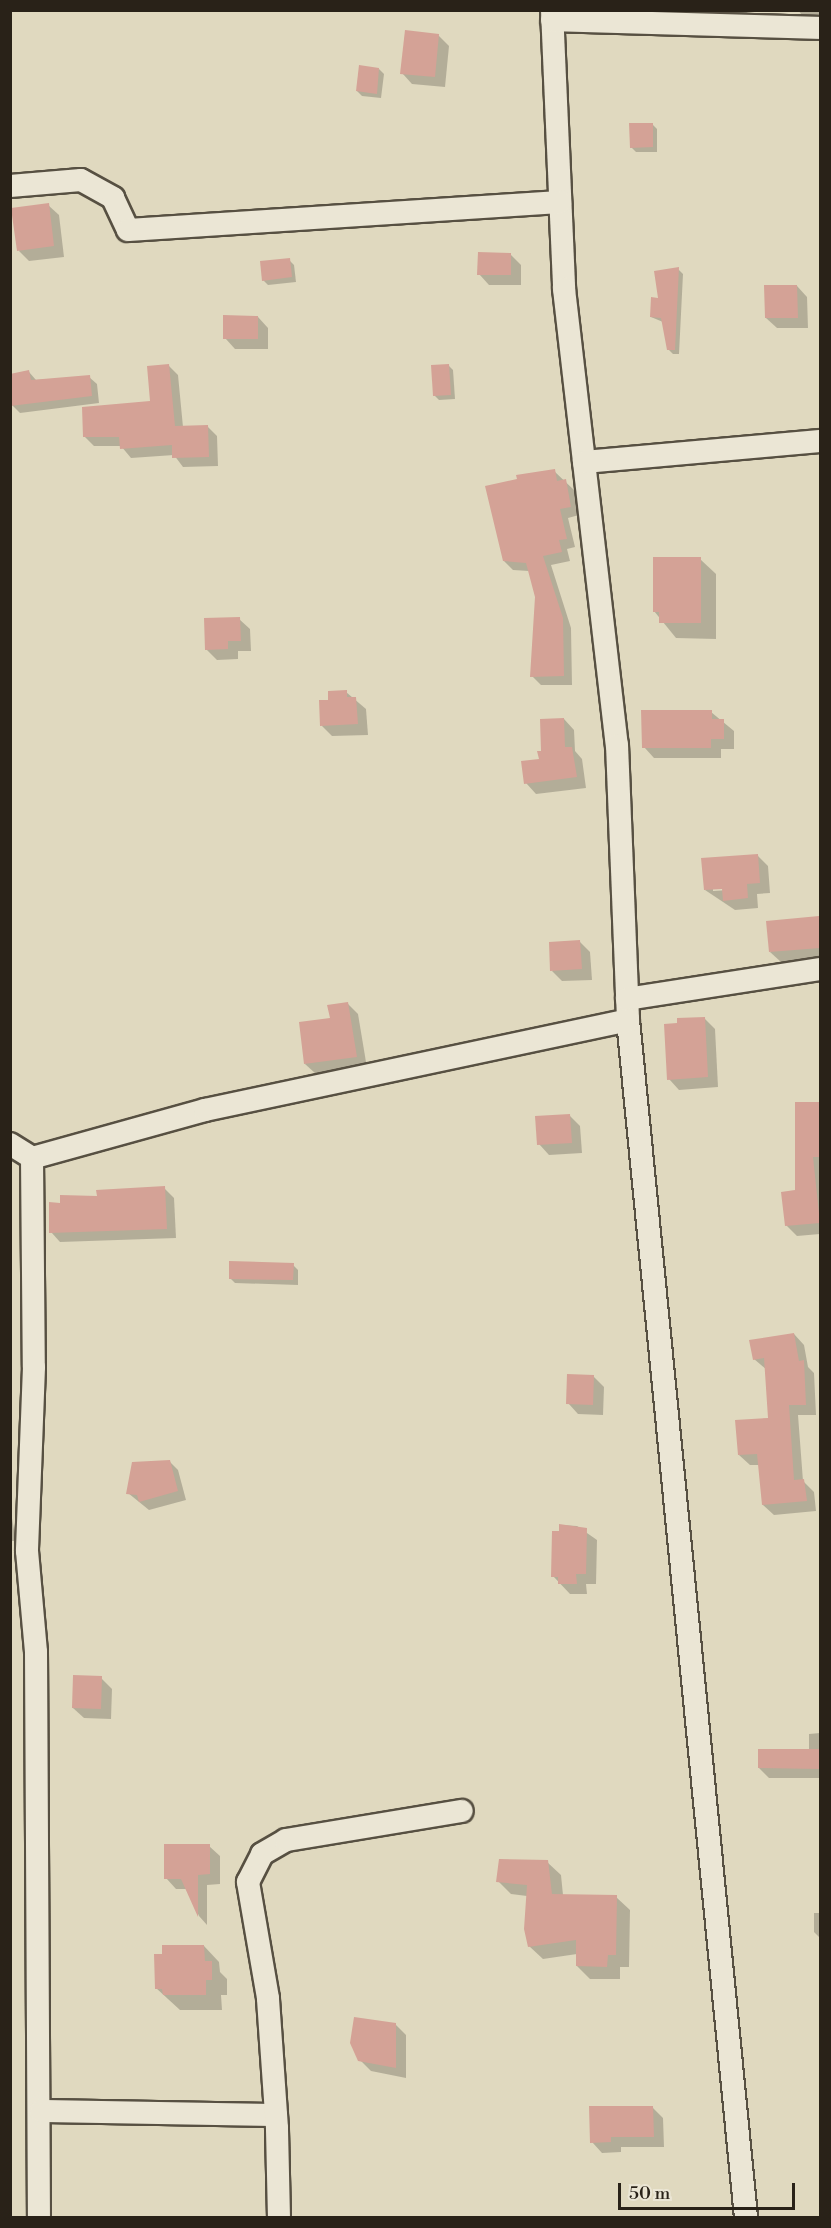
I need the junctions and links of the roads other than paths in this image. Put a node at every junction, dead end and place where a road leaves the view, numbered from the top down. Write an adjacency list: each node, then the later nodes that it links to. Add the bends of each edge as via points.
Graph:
1 (552, 15): 2 (street); 4 (street)
2 (820, 28)
3 (10, 186): 4 (street, via 81,180 114,198 128,230)
4 (560, 202): 6 (street, via 564,289)
5 (820, 441): 6 (street)
6 (584, 462): 8 (street, via 616,745)
7 (820, 969): 8 (street)
8 (628, 1010): 10 (street, via 205,1110); 18 (street)
9 (10, 1144): 10 (street)
10 (32, 1158): 11 (street, via 34,1367)
11 (30, 1467): 12 (street); 14 (street, via 27,1551 36,1652)
12 (10, 1481)
13 (462, 1811): 15 (street, via 286,1840 262,1854 248,1882 268,1998)
14 (41, 2111): 15 (street); 16 (street)
15 (276, 2115): 17 (street)
16 (39, 2217)
17 (279, 2217)
18 (746, 2217)

